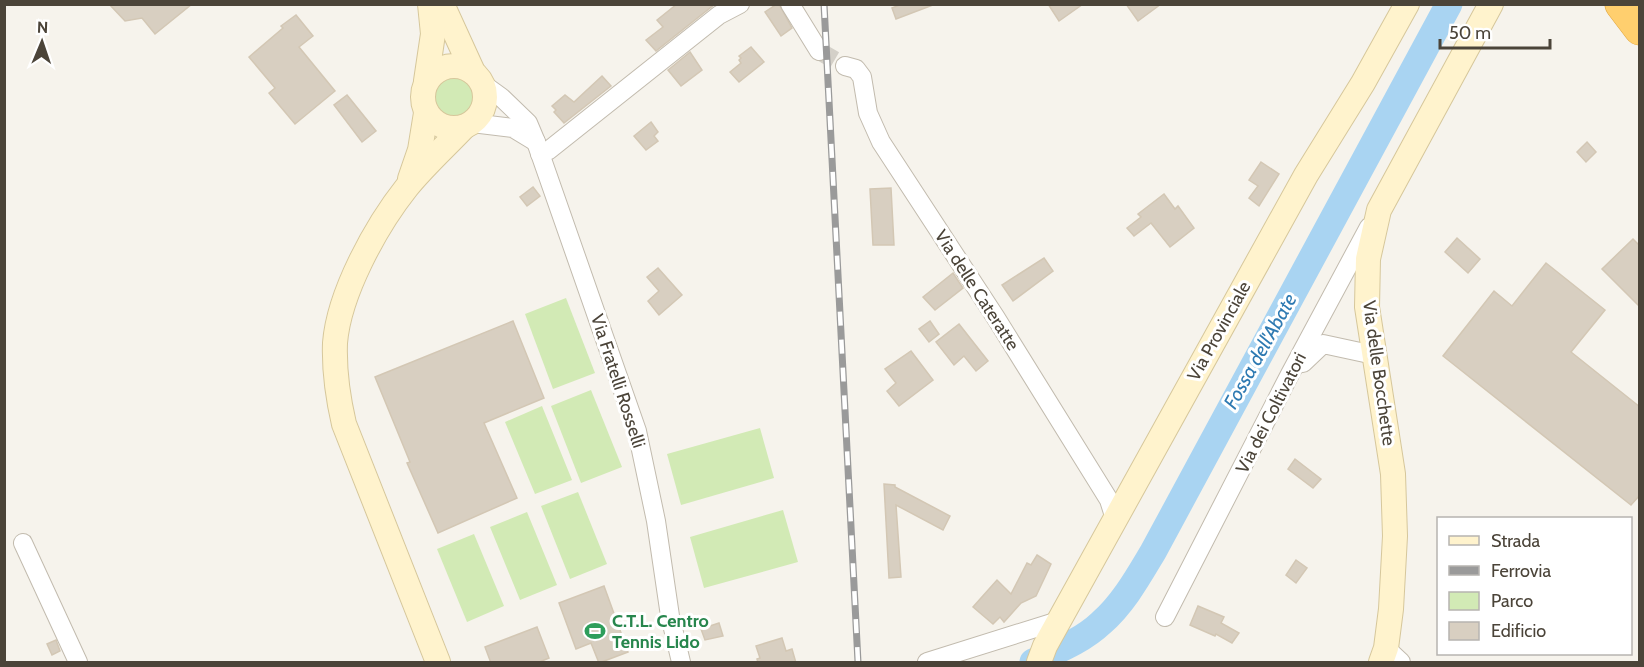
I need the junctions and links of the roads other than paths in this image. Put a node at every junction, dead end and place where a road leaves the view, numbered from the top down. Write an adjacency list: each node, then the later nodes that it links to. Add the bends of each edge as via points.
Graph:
1 (429, 4): 12 (main road, via 433,34)
2 (441, 4): 11 (main road, Via Fratelli Rosselli)
3 (740, 4): 15 (street, via 719,15 549,150)
4 (790, 4): 9 (street)
5 (1407, 4): 20 (main road, Via Provinciale, via 1364,83 1306,175)
6 (1491, 4): 17 (main road, Via delle Bocchette)
7 (1621, 4): 8 (highway)
8 (1640, 28)
9 (819, 51)
10 (845, 66): 20 (street, Via delle Cateratte, via 856,69 862,77 868,113 881,142 1109,500)
11 (478, 78): 12 (main road, via 463,67 452,66 433,73); 14 (main road, via 485,102 483,110); 15 (street, Via Fratelli Rosselli, via 528,123)
12 (426, 81): 13 (main road, via 422,92)
13 (426, 113): 14 (main road, via 442,127); 16 (main road, via 420,150)
14 (468, 125): 15 (street, via 513,128); 16 (main road)
15 (538, 148): 28 (street, Via Fratelli Rosselli, via 637,431)
16 (407, 187): 27 (main road, via 366,249 355,273 339,320 335,366 344,424)
17 (1379, 210): 18 (main road, Via delle Bocchette, via 1368,260 1367,307); 19 (street, Via dei Coltivatori)
18 (1374, 355): 19 (street, via 1323,344); 25 (main road, Via delle Bocchette, via 1393,474 1395,536)
19 (1290, 374): 22 (street, Via dei Coltivatori)
20 (1115, 519): 23 (main road, Via Provinciale)
21 (22, 543): 26 (street)
22 (1165, 617)
23 (1058, 621): 24 (main road, Via Provinciale); 29 (street)
24 (1042, 654)
25 (1389, 658)
26 (78, 663)
27 (438, 663)
28 (681, 663)
29 (927, 663)

